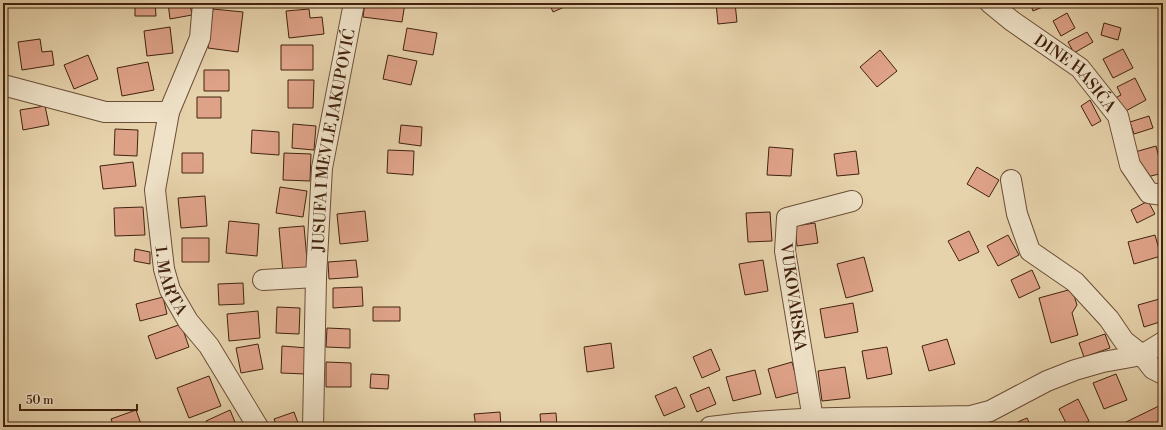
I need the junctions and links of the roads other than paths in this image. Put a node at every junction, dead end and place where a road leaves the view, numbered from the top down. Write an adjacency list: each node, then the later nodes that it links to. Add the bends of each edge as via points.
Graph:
1 (203, 3): 5 (street, 1. MARTA, via 200,38)
2 (354, 3): 9 (street, JUSUFA I MEVLE JAKUPOVIĆ, via 322,168)
3 (990, 3): 7 (street, DINE HASIĆA, via 1080,68 1118,116 1130,165 1149,193)
4 (3, 85): 5 (street, via 105,112)
5 (169, 112): 17 (street, 1. MARTA, via 155,190 164,269 170,290 188,321 209,346)
6 (1011, 180): 12 (street, via 1017,214 1030,251 1075,282 1110,320 1124,341)
7 (1163, 195)
8 (852, 201): 14 (street, VUKOVARSKA, via 787,218 785,251)
9 (316, 277): 10 (street); 18 (street, JUSUFA I MEVLE JAKUPOVIĆ)
10 (263, 280)
11 (1163, 342): 12 (street)
12 (1142, 355): 13 (street, via 1153,369); 15 (street, via 1075,370 1047,381 990,411 971,416)
13 (1163, 374)
14 (813, 419): 15 (street); 16 (street)
15 (903, 422)
16 (750, 424): 19 (street)
17 (258, 427)
18 (313, 427)
19 (710, 427)

